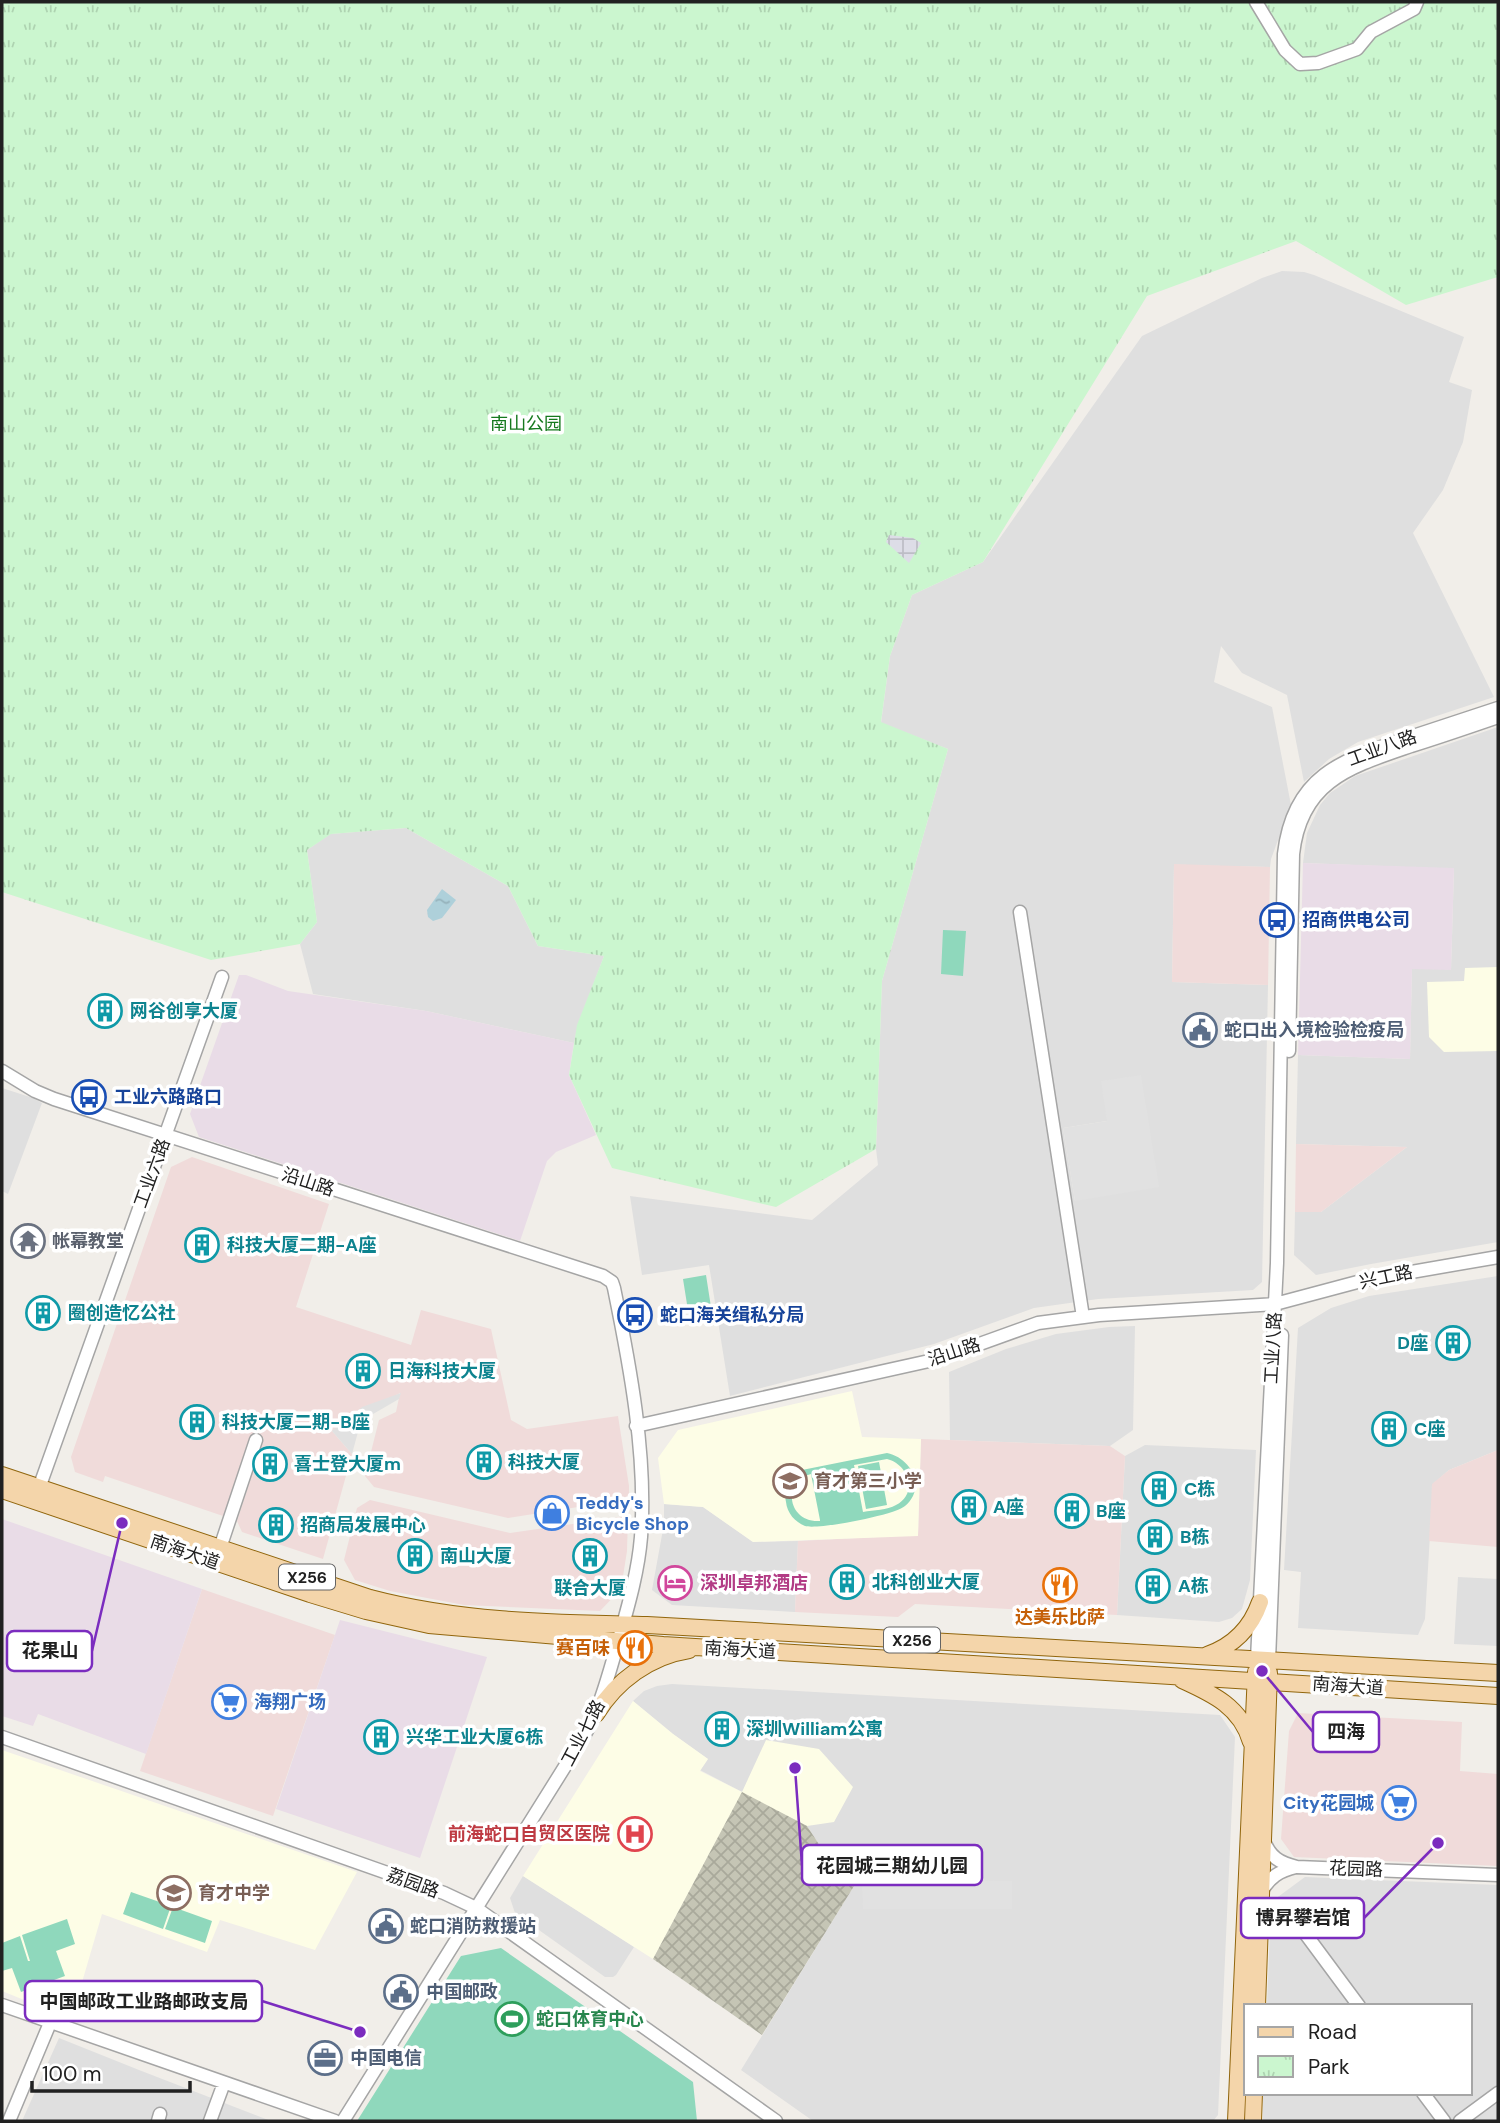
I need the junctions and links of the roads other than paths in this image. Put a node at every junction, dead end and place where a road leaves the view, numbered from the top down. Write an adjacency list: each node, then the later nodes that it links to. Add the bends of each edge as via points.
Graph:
1 (1256, 2): 2 (street, via 1286,50 1306,65 1357,49 1371,32 1414,9)
2 (1417, 2)
3 (1498, 708): 11 (street, 工业八路, via 1348,758 1309,789 1292,816 1284,854)
4 (1498, 717): 11 (street, 工业八路, via 1352,767 1316,795 1300,820 1293,854)
5 (1020, 912): 12 (street)
6 (222, 977): 8 (street, 工业六路)
7 (2, 1071): 8 (street, 沿山路, via 54,1099)
8 (166, 1136): 10 (street, 沿山路, via 603,1276); 16 (street, 工业六路)
9 (1498, 1256): 11 (street, 兴工路, via 1365,1280)
10 (614, 1288): 13 (street, 工业七路)
11 (1279, 1303): 12 (street, 沿山路); 19 (street, 工业八路); 24 (street, 工业八路)
12 (1083, 1317): 13 (street, 沿山路, via 1038,1323 938,1359)
13 (636, 1426): 20 (street, 工业七路, via 641,1538)
14 (256, 1440): 18 (street)
15 (2, 1475): 16 (main road, 南海大道 / X256)
16 (39, 1488): 18 (main road, 南海大道 / X256)
17 (2, 1490): 21 (main road, 南海大道 / X256, via 396,1619 460,1629)
18 (220, 1548): 20 (main road, 南海大道 / X256, via 370,1598 430,1612)
19 (1260, 1602): 23 (main road, via 1235,1641); 24 (street, 工业八路)
20 (624, 1625): 21 (street, 工业七路); 23 (main road, 南海大道 / X256)
21 (619, 1641): 22 (main road, 南海大道 / X256); 29 (street, 工业七路)
22 (705, 1648): 26 (main road, 南海大道 / X256); 29 (main road, via 679,1652 637,1671)
23 (1201, 1656): 24 (main road, 南海大道 / X256)
24 (1263, 1660): 25 (main road, 南海大道 / X256); 27 (main road, 工业八路)
25 (1498, 1673)
26 (1168, 1675): 27 (main road, 南海大道 / X256); 31 (main road, via 1227,1703 1244,1723)
27 (1262, 1681): 28 (main road, 南海大道 / X256); 31 (main road, 工业八路); 32 (main road, 工业八路)
28 (1498, 1696)
29 (596, 1714): 36 (street, 工业七路)
30 (2, 1737): 36 (street, 荔园路)
31 (1253, 1748): 38 (main road, 工业八路)
32 (1263, 1837): 33 (street, 花园路, via 1274,1858); 35 (main road, 工业八路)
33 (1297, 1867): 34 (street, 花园路); 35 (street, 花园路, via 1276,1874)
34 (1498, 1875)
35 (1261, 1892): 39 (main road, 工业八路)
36 (476, 1908): 51 (street, 工业七路); 52 (street, 荔园路)
37 (1293, 1917): 40 (street)
38 (1244, 2004)
39 (1257, 2004)
40 (1358, 2004)
41 (2, 2005): 43 (street)
42 (1244, 2006): 53 (main road, 工业八路)
43 (50, 2023): 44 (street); 48 (street)
44 (224, 2083): 49 (street); 50 (street)
45 (1498, 2093): 55 (street)
46 (1253, 2095): 53 (main road, 工业八路)
47 (1424, 2095): 54 (street)
48 (9, 2121)
49 (210, 2121)
50 (335, 2121)
51 (343, 2121)
52 (776, 2121)
53 (1240, 2121)
54 (1444, 2121)
55 (1460, 2121)

